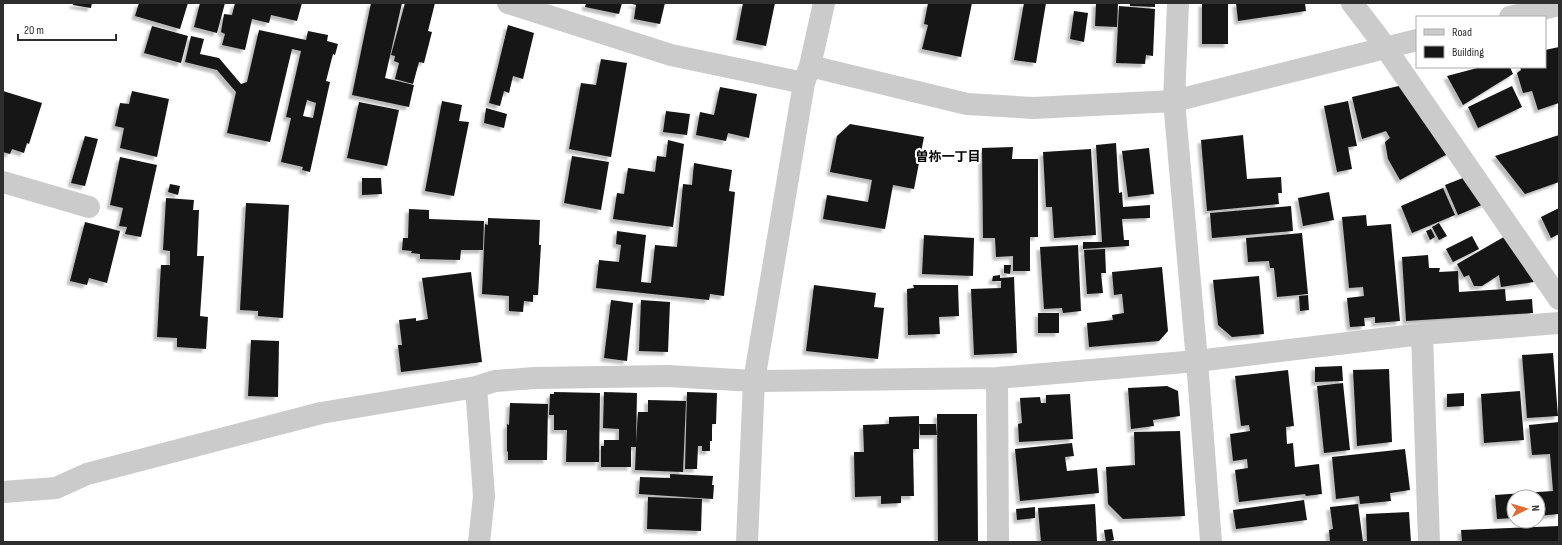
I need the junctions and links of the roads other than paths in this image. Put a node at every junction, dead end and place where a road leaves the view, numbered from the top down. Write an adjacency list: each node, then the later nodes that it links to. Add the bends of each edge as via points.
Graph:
1 (508, 3): 9 (street, via 671,55)
2 (824, 3): 9 (street)
3 (1178, 3): 10 (street)
4 (1352, 3): 8 (street)
5 (1559, 4): 6 (street)
6 (1514, 16)
7 (1416, 40): 8 (street)
8 (1385, 48): 10 (street); 13 (street)
9 (807, 75): 10 (street, via 967,104 1033,108); 18 (street)
10 (1174, 101): 16 (street)
11 (3, 182): 12 (street)
12 (88, 207)
13 (1559, 299)
14 (1559, 324): 15 (street)
15 (1422, 334): 16 (street); 25 (street)
16 (1197, 361): 17 (street); 24 (street)
17 (997, 378): 18 (street); 23 (street)
18 (754, 381): 19 (street, via 668,376 550,378 495,381); 22 (street)
19 (476, 387): 20 (street, via 321,413 87,474 56,488); 21 (street, via 484,496)
20 (3, 492)
21 (479, 542)
22 (747, 542)
23 (998, 542)
24 (1210, 542)
25 (1429, 542)

